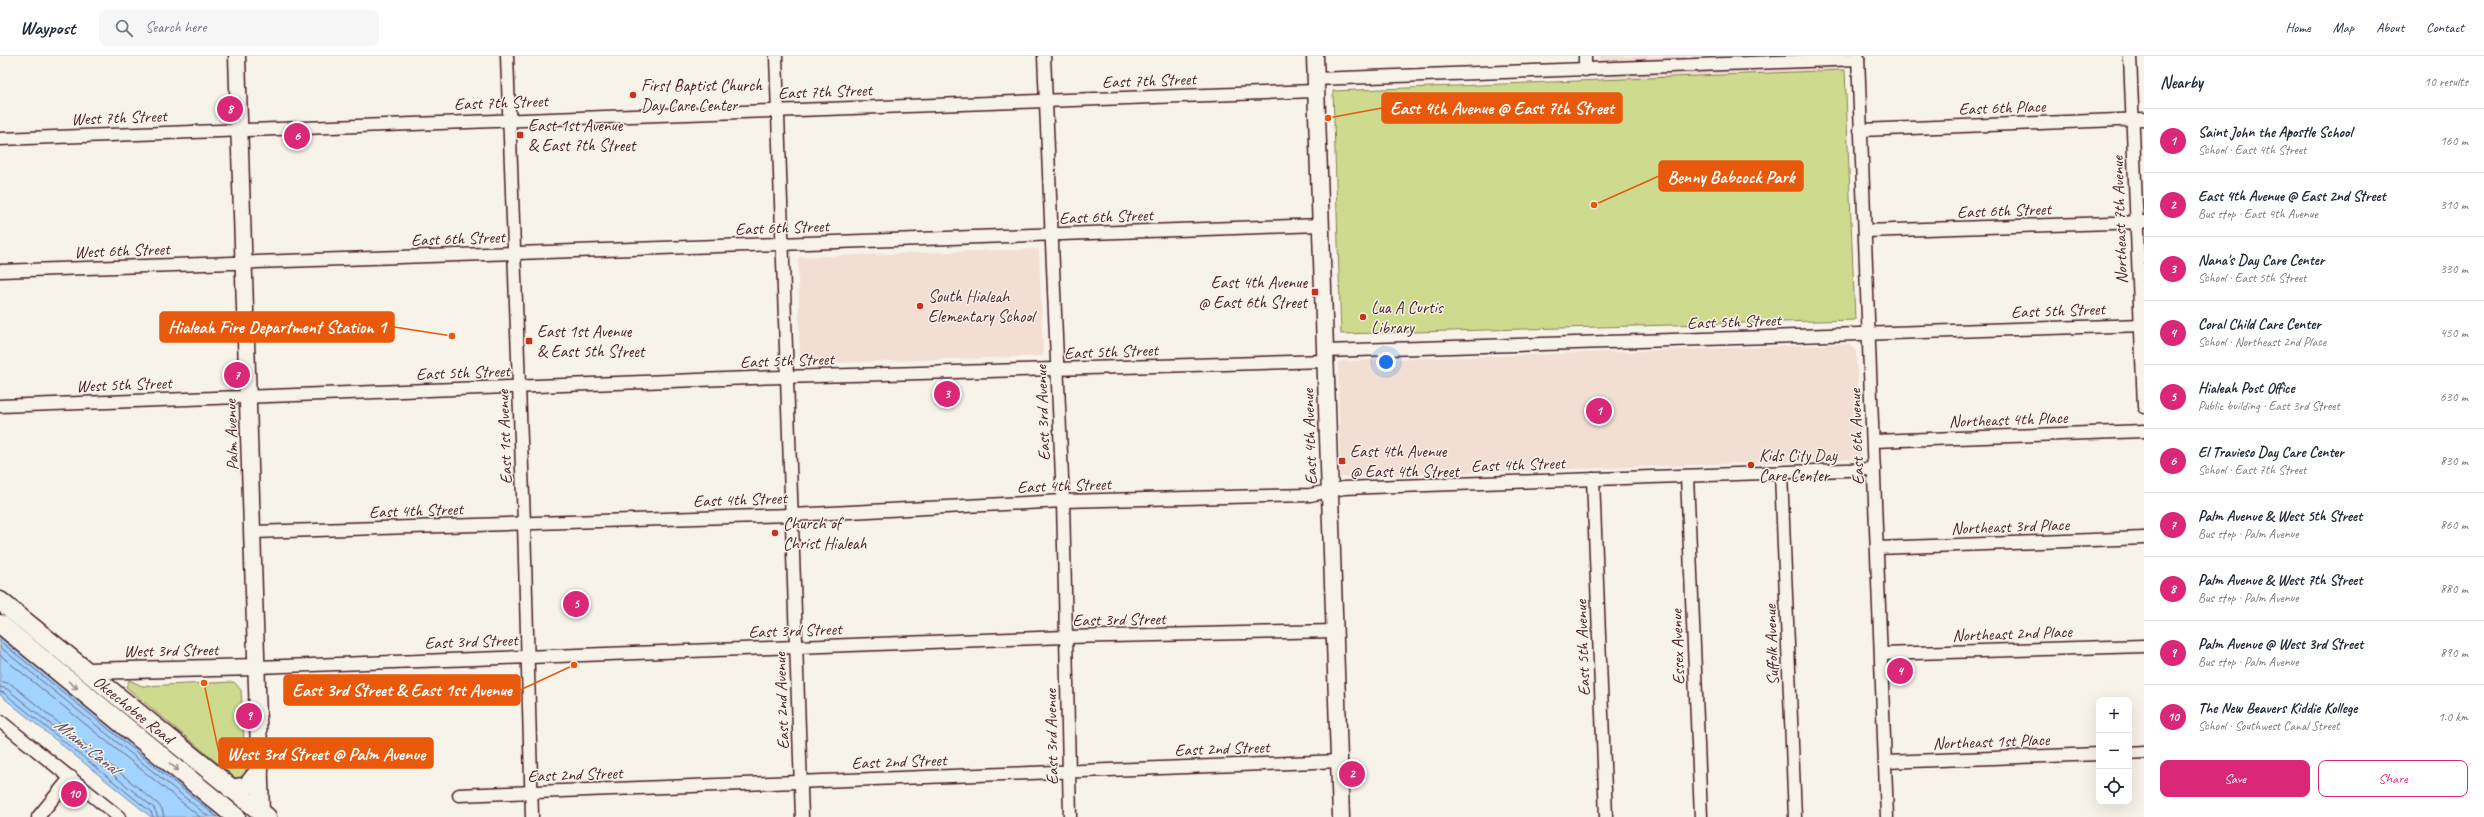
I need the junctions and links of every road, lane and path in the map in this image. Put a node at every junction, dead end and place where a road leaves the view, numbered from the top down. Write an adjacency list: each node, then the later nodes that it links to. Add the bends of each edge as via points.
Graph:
1 (237, 56): 15 (main road, Palm Avenue)
2 (507, 56): 13 (street, East 1st Avenue)
3 (776, 56): 12 (street, East 2nd Avenue)
4 (1044, 56): 11 (street, East 3rd Avenue)
5 (1315, 56): 10 (main road, East 4th Avenue)
6 (1585, 56): 9 (street)
7 (2130, 56): 14 (street, Northeast 7th Avenue)
8 (1858, 57): 9 (street, East 7th Street); 16 (street, East 6th Avenue)
9 (1585, 70): 10 (street, East 7th Street)
10 (1316, 85): 11 (street, East 7th Street); 19 (main road, East 4th Avenue)
11 (1046, 100): 12 (street, East 7th Street); 21 (street, East 3rd Avenue)
12 (778, 109): 13 (street, East 7th Street); 22 (street, East 2nd Avenue)
13 (509, 119): 15 (street, East 7th Street); 23 (street, East 1st Avenue)
14 (2138, 120): 16 (street, East 6th Place); 18 (street, Northeast 7th Avenue)
15 (239, 130): 17 (street, West 7th Street); 24 (main road, Palm Avenue)
16 (1860, 130): 20 (street, East 6th Avenue)
17 (0, 139)
18 (2140, 222): 20 (street, East 6th Street); 26 (street, Northeast 7th Avenue)
19 (1321, 225): 21 (street, East 6th Street); 28 (main road, East 4th Avenue)
20 (1865, 231): 27 (street, East 6th Avenue)
21 (1052, 235): 22 (street, East 6th Street); 29 (street, East 3rd Avenue)
22 (782, 244): 23 (street, East 6th Street); 30 (street, East 2nd Avenue)
23 (514, 253): 24 (street, East 6th Street); 31 (street, East 1st Avenue)
24 (244, 263): 25 (street, West 6th Street); 32 (main road, Palm Avenue)
25 (0, 271)
26 (2142, 325): 27 (street, East 5th Street); 34 (street, Northeast 7th Avenue)
27 (1869, 333): 28 (street, East 5th Street); 36 (street, East 6th Avenue)
28 (1325, 356): 29 (street, East 5th Street); 41 (main road, East 4th Avenue)
29 (1057, 369): 30 (street, East 5th Street); 42 (street, East 3rd Avenue)
30 (787, 377): 31 (street, East 5th Street); 43 (street, East 2nd Avenue)
31 (519, 386): 32 (street, East 5th Street); 44 (street, East 1st Avenue)
32 (249, 396): 33 (street, West 5th Street); 45 (main road, Palm Avenue)
33 (0, 406)
34 (2144, 407)
35 (2144, 431): 36 (street, Northeast 4th Place)
36 (1874, 441): 37 (street, East 6th Avenue)
37 (1874, 469): 38 (street, East 4th Street); 47 (street, East 6th Avenue)
38 (1781, 473): 39 (street, East 4th Street); 82 (street, Suffolk Avenue)
39 (1687, 476): 40 (street, East 4th Street); 81 (street, Essex Avenue)
40 (1593, 479): 41 (street, East 4th Street, via 1344,488); 80 (street, East 5th Avenue)
41 (1330, 492): 42 (street, East 4th Street, via 1310,495); 51 (main road, East 4th Avenue)
42 (1063, 501): 43 (street, East 4th Street); 52 (street, East 3rd Avenue)
43 (792, 515): 44 (street, East 4th Street); 54 (street, East 2nd Avenue)
44 (524, 523): 45 (street, East 4th Street); 56 (street, East 1st Avenue)
45 (253, 532): 57 (main road, Palm Avenue)
46 (2144, 538): 47 (street, Northeast 3rd Place)
47 (1877, 548): 55 (street, East 6th Avenue)
48 (0, 600): 58 (highway, Okeechobee Road)
49 (0, 614): 58 (highway, via 67,667)
50 (0, 624): 75 (highway, Okeechobee Road, one-way to 75)
51 (1335, 631): 52 (street, East 3rd Street); 63 (main road, East 4th Avenue)
52 (1066, 637): 54 (street, East 3rd Street); 66 (street, East 3rd Avenue)
53 (2144, 646): 55 (street, Northeast 2nd Place)
54 (796, 648): 56 (street, East 3rd Street); 68 (street, East 2nd Avenue)
55 (1882, 654): 64 (street, East 6th Avenue)
56 (526, 656): 57 (street, East 3rd Street); 70 (street, East 1st Avenue)
57 (257, 667): 58 (main road, West 3rd Street); 65 (main road, Palm Avenue)
58 (86, 671): 69 (highway, Okeechobee Road)
59 (0, 721): 67 (street)
60 (2144, 752): 61 (street)
61 (2132, 753)
62 (2096, 754): 64 (street, Northeast 1st Place)
63 (1340, 761): 66 (street, East 2nd Street); 79 (main road, East 4th Avenue)
64 (1885, 762): 83 (street, East 6th Avenue)
65 (259, 771): 69 (highway, via 247,786); 72 (main road, Palm Avenue)
66 (1068, 771): 68 (street, East 2nd Street); 78 (street, East 3rd Avenue)
67 (71, 777): 73 (street); 74 (street)
68 (801, 782): 70 (street, East 2nd Street); 77 (street, East 2nd Avenue)
69 (231, 789): 72 (highway, Okeechobee Road)
70 (531, 793): 71 (street, East 2nd Street); 76 (street, East 1st Avenue)
71 (459, 795)
72 (263, 816)
73 (38, 817)
74 (119, 817)
75 (236, 817)
76 (532, 817)
77 (802, 817)
78 (1070, 817)
79 (1341, 817)
80 (1606, 817)
81 (1701, 817)
82 (1794, 817)
83 (1887, 817)

